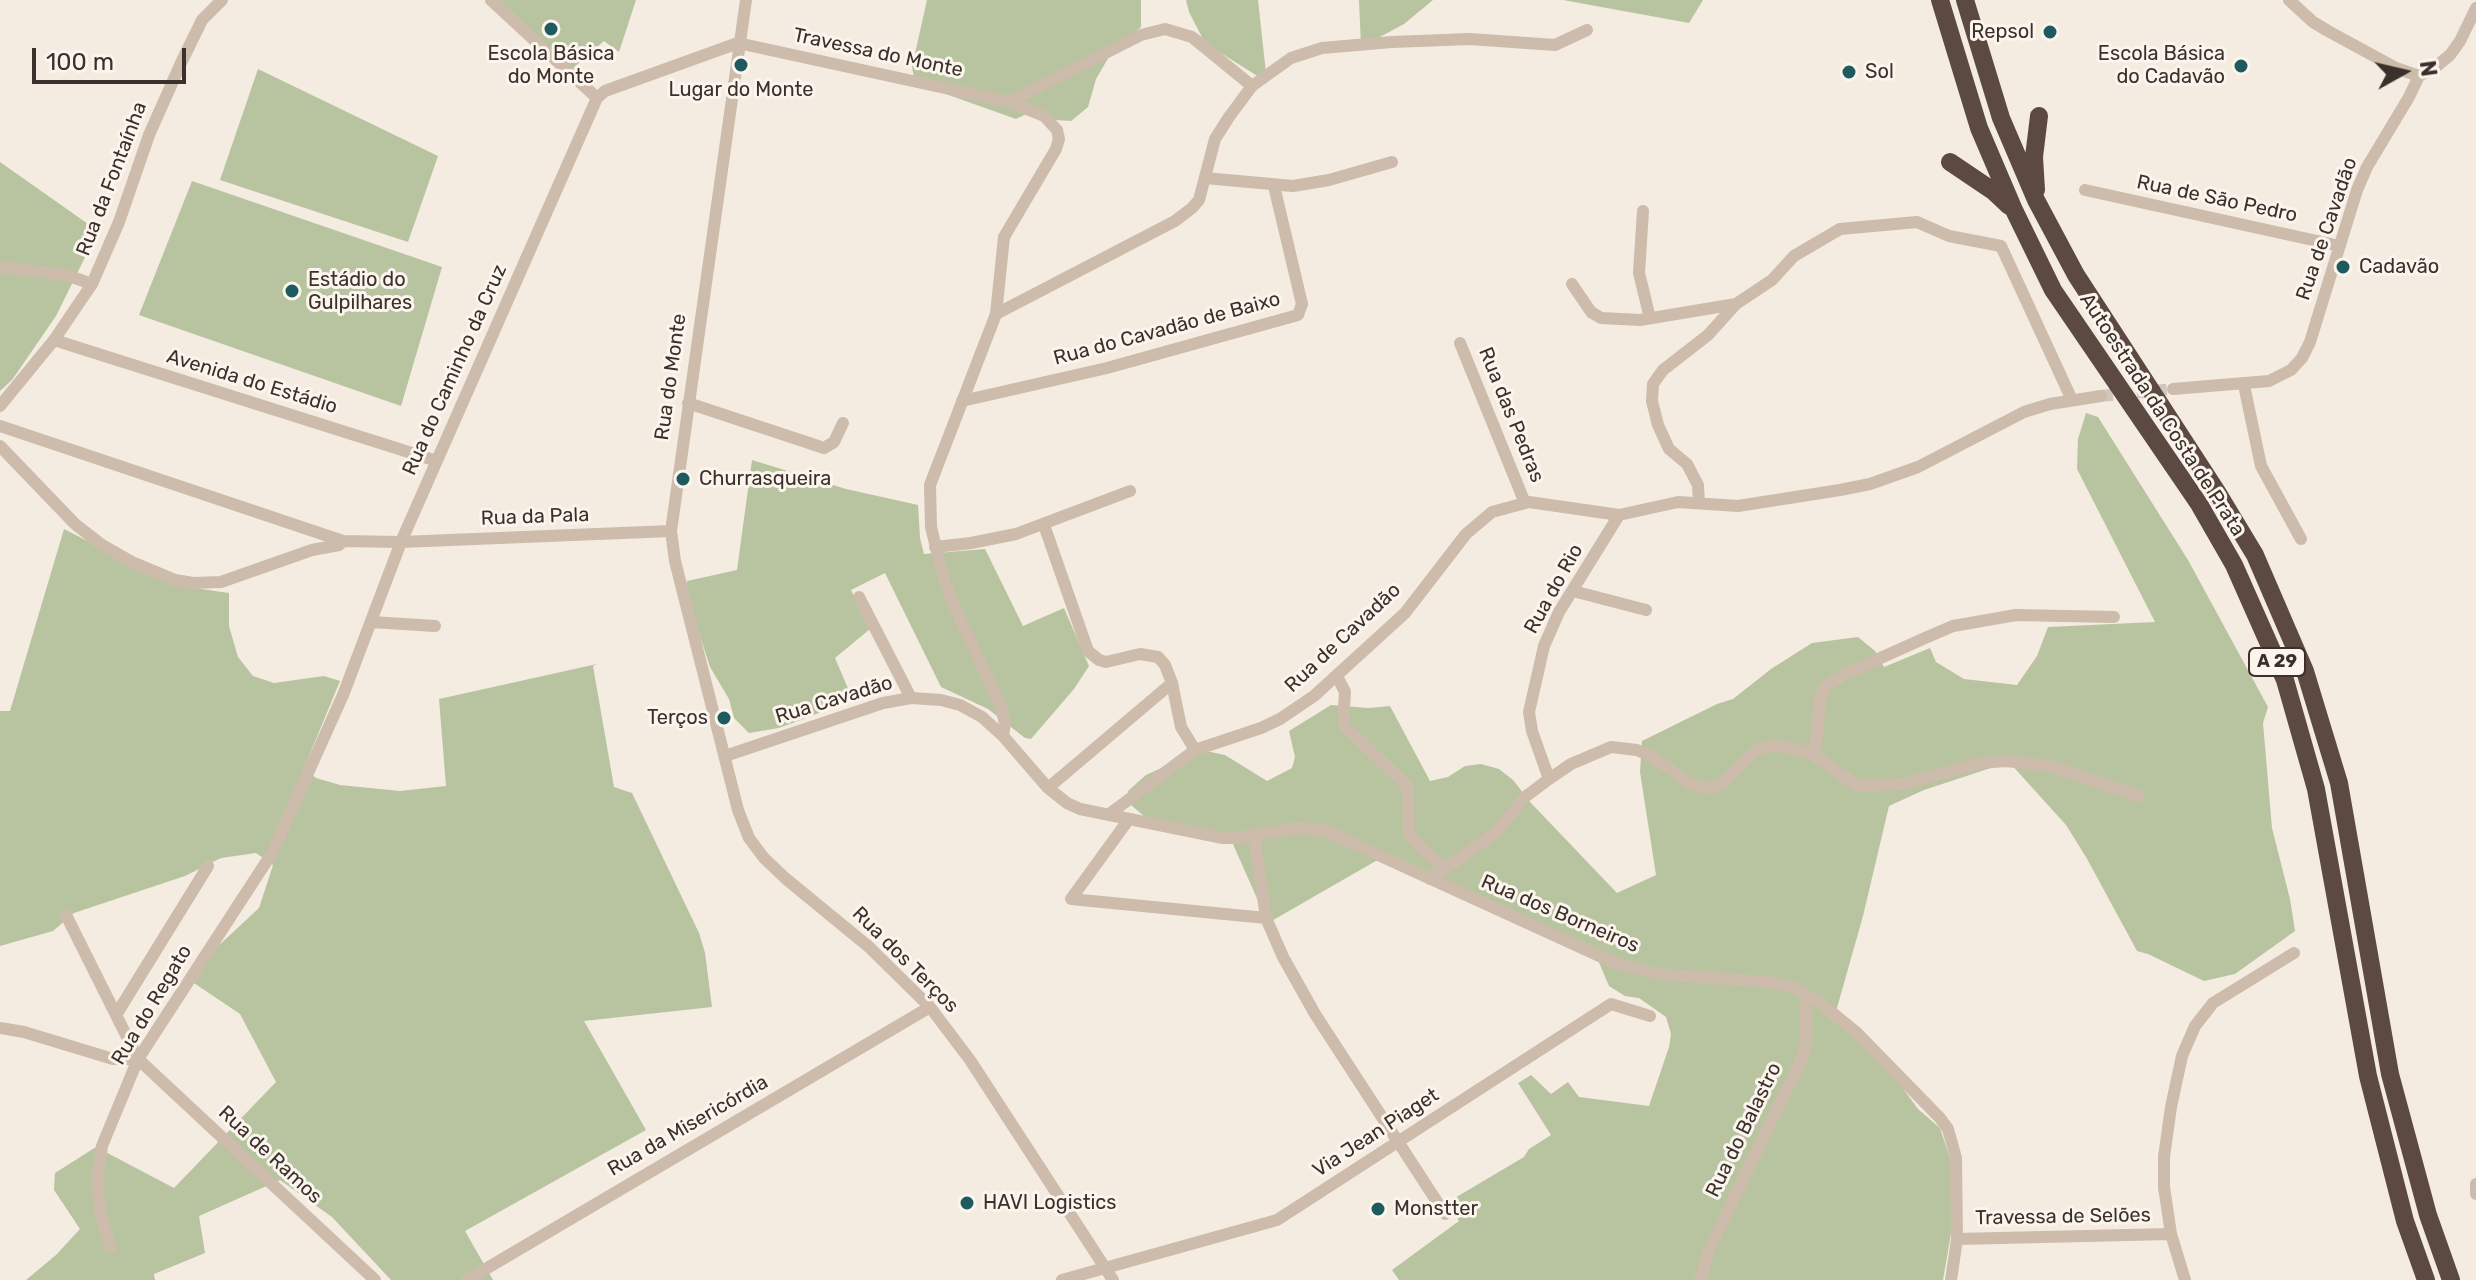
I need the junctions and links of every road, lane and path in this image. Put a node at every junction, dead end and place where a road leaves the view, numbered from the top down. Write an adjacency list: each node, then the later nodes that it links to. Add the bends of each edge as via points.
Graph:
1 (222, 0): 25 (street, Rua da Fontaínha, via 202,20 181,63)
2 (491, 0): 12 (street)
3 (746, 0): 9 (street, Rua do Monte)
4 (1940, 0): 21 (highway, Autoestrada da Costa de Prata / A 29, via 1979,128)
5 (1965, 0): 20 (highway, Autoestrada da Costa de Prata / A 29, via 2001,118)
6 (2289, 0): 10 (street, via 2328,31)
7 (2476, 8): 10 (street, Rua de Cavadão, via 2450,55)
8 (1587, 30): 11 (street, via 1569,41 1546,45 1470,39 1322,48 1291,58)
9 (738, 43): 12 (street); 13 (street, Travessa do Monte); 37 (street, Rua do Monte)
10 (2419, 76): 23 (street, Rua de Cavadão, via 2367,167)
11 (1252, 86): 13 (street, via 1192,37 1165,29 1141,35); 17 (street, via 1215,139)
12 (597, 98): 42 (street, Rua do Caminho da Cruz)
13 (1009, 102): 28 (street, Travessa do Monte, via 1044,116 1059,139 1004,237)
14 (2039, 116): 20 (highway)
15 (1392, 162): 18 (street, via 1309,185)
16 (1950, 162): 21 (highway)
17 (1205, 178): 18 (street); 28 (street, via 1199,200 1175,221)
18 (1274, 186): 36 (street, Rua do Cavadão de Baixo, via 1302,304 1298,315)
19 (2085, 190): 23 (street, Rua de São Pedro)
20 (2036, 200): 100 (highway, Autoestrada da Costa de Prata / A 29, via 2076,275 2255,555 2305,671 2339,783 2390,1074)
21 (2014, 210): 99 (highway, Autoestrada da Costa de Prata / A 29, via 2053,290 2199,504 2234,565 2285,680 2316,789 2371,1089)
22 (1643, 211): 29 (street, via 1639,273)
23 (2340, 246): 32 (street, Rua de Cavadão, via 2302,358 2269,381)
24 (0, 267): 25 (street, via 66,275)
25 (92, 284): 30 (street, Rua da Fontaínha)
26 (1572, 284): 29 (street, via 1597,317)
27 (1736, 304): 29 (street); 35 (street, via 1772,280 1794,256 1840,229 1917,222 1949,236 2001,246); 45 (street, via 1653,384 1658,425 1669,449 1693,475)
28 (996, 314): 36 (street)
29 (1650, 318)
30 (54, 340): 38 (street, Rua da Fontaínha); 42 (street, Avenida do Estádio)
31 (1460, 343): 44 (street, Rua das Pedras)
32 (2244, 385): 33 (street, Rua de Cavadão); 49 (street, via 2261,466)
33 (2173, 389)
34 (2101, 396): 35 (street, Rua de Cavadão)
35 (2072, 400): 45 (street, Rua de Cavadão, via 2004,420 1918,467 1870,484 1754,504)
36 (962, 401): 52 (street, via 930,485)
37 (688, 403): 39 (street, via 824,448 834,442); 48 (street, Rua do Monte)
38 (0, 406)
39 (843, 423)
40 (0, 426): 50 (street)
41 (0, 446): 50 (street, via 88,535 175,580 221,582)
42 (437, 461): 51 (street, Rua do Caminho da Cruz)
43 (1130, 491): 47 (street)
44 (1525, 503): 46 (street, Rua de Cavadão); 59 (street, Rua de Cavadão, via 1492,512 1478,522 1405,613)
45 (1699, 503): 46 (street, Rua de Cavadão, via 1678,502)
46 (1619, 515): 53 (street, Rua do Rio)
47 (1044, 525): 52 (street, via 1001,538); 60 (street, via 1088,651 1106,662 1140,654 1158,657)
48 (671, 531): 51 (street, Rua da Pala); 65 (street, Rua do Monte)
49 (2301, 539)
50 (343, 541): 51 (street, Rua da Pala)
51 (401, 542): 57 (street, Rua do Caminho da Cruz)
52 (935, 547): 62 (street, via 950,597 1001,707)
53 (1573, 591): 55 (street); 66 (street, Rua do Rio, via 1544,646 1529,712)
54 (859, 597): 61 (street)
55 (1646, 610)
56 (2114, 617): 64 (street, via 2016,615 1953,626 1925,638 1826,686 1816,746)
57 (371, 622): 58 (street); 69 (street, Rua do Caminho da Cruz)
58 (435, 626)
59 (1337, 676): 63 (street, Rua de Cavadão, via 1280,719); 74 (street, via 1345,692 1343,724 1408,787 1409,833)
60 (1172, 683): 63 (street, via 1181,727); 67 (street)
61 (911, 698): 62 (street, Rua Cavadão, via 960,705); 65 (street, Rua Cavadão)
62 (1003, 736): 67 (street, Rua Cavadão)
63 (1195, 750): 70 (street, Rua de Cavadão)
64 (1810, 753): 66 (street, via 1777,745 1756,750 1712,788 1689,783 1637,750 1611,747); 68 (street, via 1858,786 1903,784 2006,761 2050,766)
65 (725, 756): 80 (street, Rua dos Terços, via 738,810 764,858)
66 (1549, 779): 74 (street, via 1525,797 1494,834)
67 (1048, 788): 70 (street, Rua Cavadão, via 1067,803)
68 (2139, 796)
69 (296, 800): 84 (street, Rua do Regato, via 272,853)
70 (1108, 815): 71 (street, Rua Cavadão)
71 (1129, 819): 72 (street, Rua Cavadão, via 1211,836); 77 (street, via 1071,899)
72 (1254, 835): 75 (street, Rua dos Borneiros, via 1298,828 1326,831); 77 (street)
73 (208, 866): 81 (street)
74 (1445, 869): 75 (street)
75 (1430, 879): 79 (street, Rua dos Borneiros, via 1617,964 1657,974 1769,982)
76 (66, 915): 81 (street)
77 (1266, 918): 85 (street, via 1299,987)
78 (2294, 953): 89 (street, via 2213,1003 2195,1026 2182,1056 2164,1157)
79 (1805, 994): 90 (street, Rua dos Borneiros, via 1879,1054 1948,1129 1956,1158); 96 (street, Rua do Balastro, via 1801,1060 1709,1250)
80 (930, 1007): 92 (street, Rua dos Terços); 94 (street, Rua da Misericórdia)
81 (116, 1015): 84 (street)
82 (1650, 1016): 85 (street, Via Jean Piaget, via 1611,1004)
83 (0, 1028): 84 (street, via 113,1059)
84 (138, 1059): 91 (street, Rua do Regato, via 102,1146 97,1181); 93 (street, Rua de Ramos)
85 (1399, 1143): 88 (street); 92 (street, Via Jean Piaget, via 1277,1220)
86 (2476, 1184): 87 (street)
87 (2476, 1194)
88 (1445, 1214)
89 (2171, 1234): 90 (street, Travessa de Selões); 98 (street)
90 (1957, 1239): 97 (street, Rua dos Borneiros)
91 (110, 1247)
92 (1110, 1274): 95 (street, Via Jean Piaget)
93 (375, 1280)
94 (467, 1280)
95 (1062, 1280)
96 (1700, 1280)
97 (1951, 1280)
98 (2185, 1280)
99 (2426, 1280)
100 (2451, 1280)

